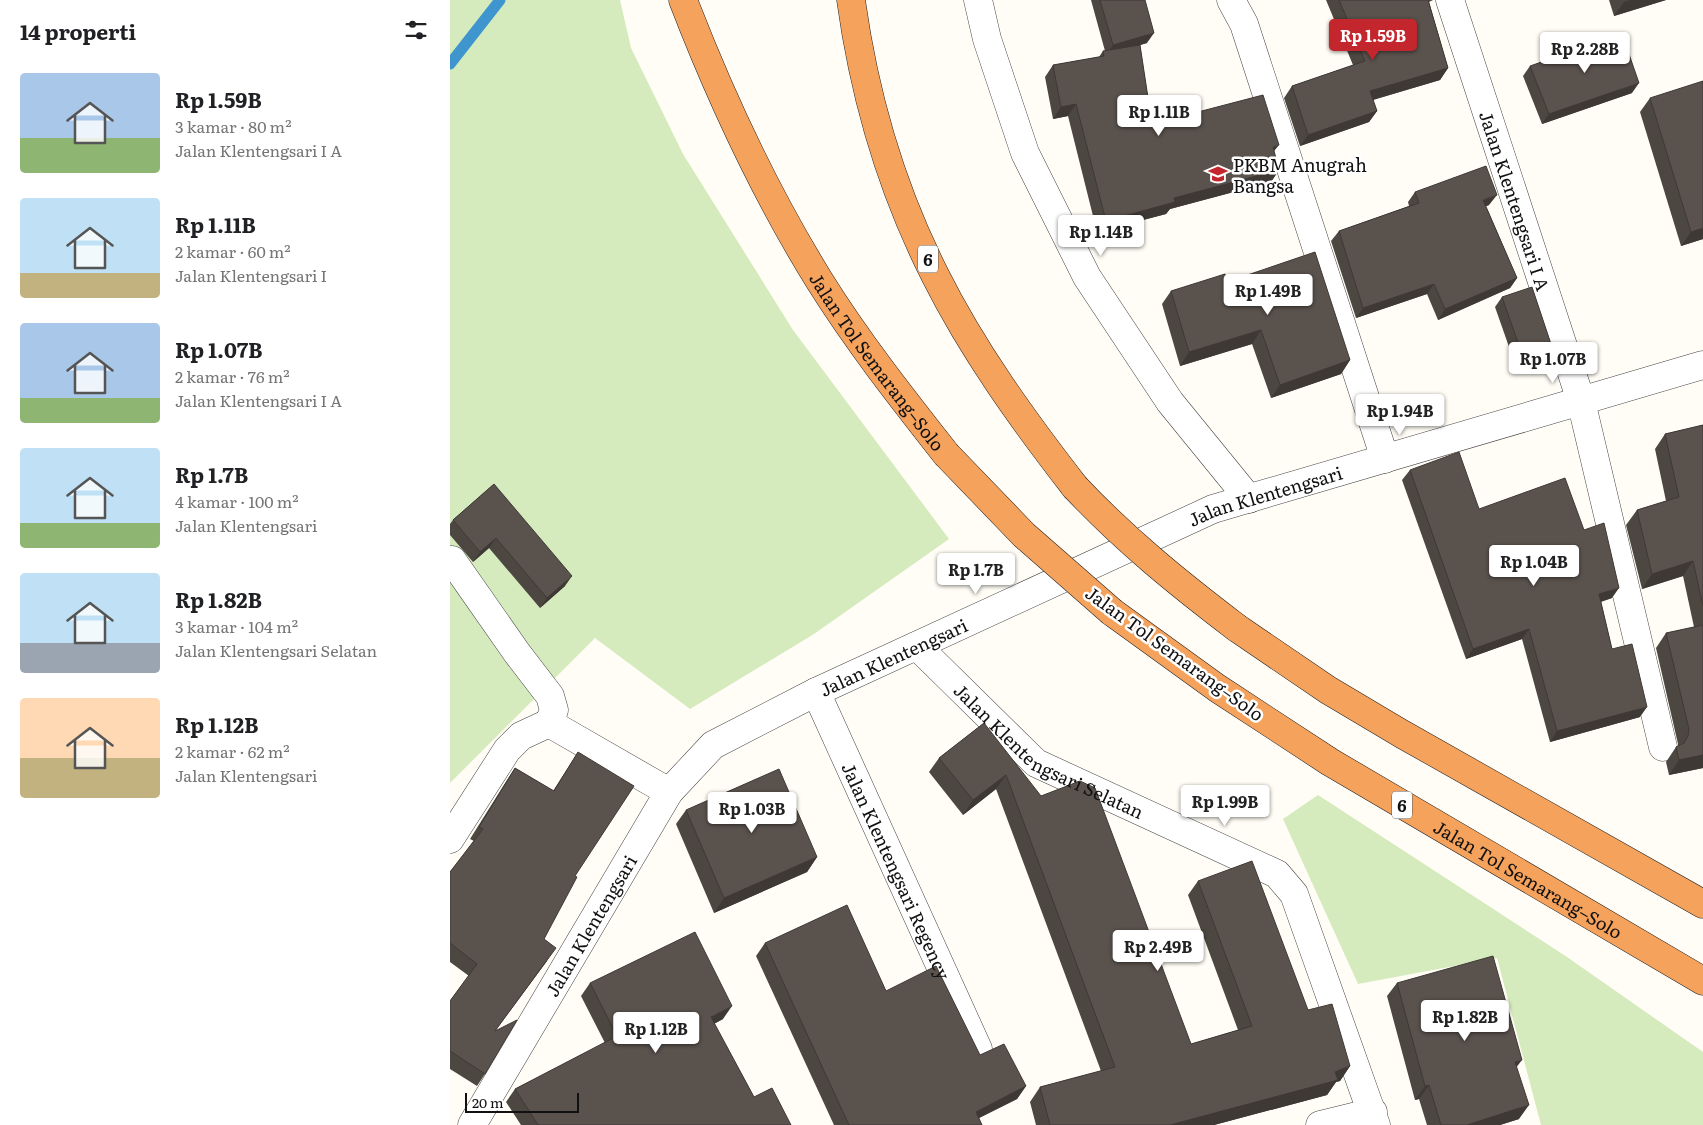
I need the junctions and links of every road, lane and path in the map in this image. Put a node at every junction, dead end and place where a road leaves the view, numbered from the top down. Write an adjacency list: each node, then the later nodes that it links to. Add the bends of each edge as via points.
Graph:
1 (683, 0): 18 (highway, Jalan Tol Semarang–Solo / 6, bridge, via 709,68 760,175 819,280 879,369 946,454 1024,535 1112,612 1217,688 1330,762)
2 (851, 0): 17 (highway, 6, bridge, via 876,126 934,274 973,344 1024,422 1074,487 1163,572 1237,628 1328,690)
3 (978, 0): 9 (street, via 987,39 1025,153 1087,278 1170,402)
4 (1231, 0): 8 (street, via 1244,24)
5 (1450, 0): 7 (street, Jalan Klentengsari I A)
6 (1703, 365): 7 (street, Jalan Klentengsari)
7 (1581, 401): 8 (street, Jalan Klentengsari); 14 (street, Jalan Klentengsari I A)
8 (1385, 459): 9 (street, Jalan Klentengsari)
9 (1248, 499): 11 (street, Jalan Klentengsari, via 1213,510)
10 (452, 560): 13 (street, via 550,696 554,710)
11 (917, 646): 12 (street, Jalan Klentengsari); 20 (street, Jalan Klentengsari Selatan, via 1036,763 1277,874 1294,894)
12 (816, 692): 15 (street, Jalan Klentengsari, via 713,745); 19 (street, Jalan Klentengsari Regency)
13 (549, 723): 15 (street); 16 (street, via 522,736 507,750)
14 (1663, 747)
15 (669, 792): 21 (street, Jalan Klentengsari)
16 (450, 839)
17 (1703, 904)
18 (1703, 981)
19 (978, 1049)
20 (1375, 1119): 22 (street)
21 (472, 1125)
22 (1320, 1125)

